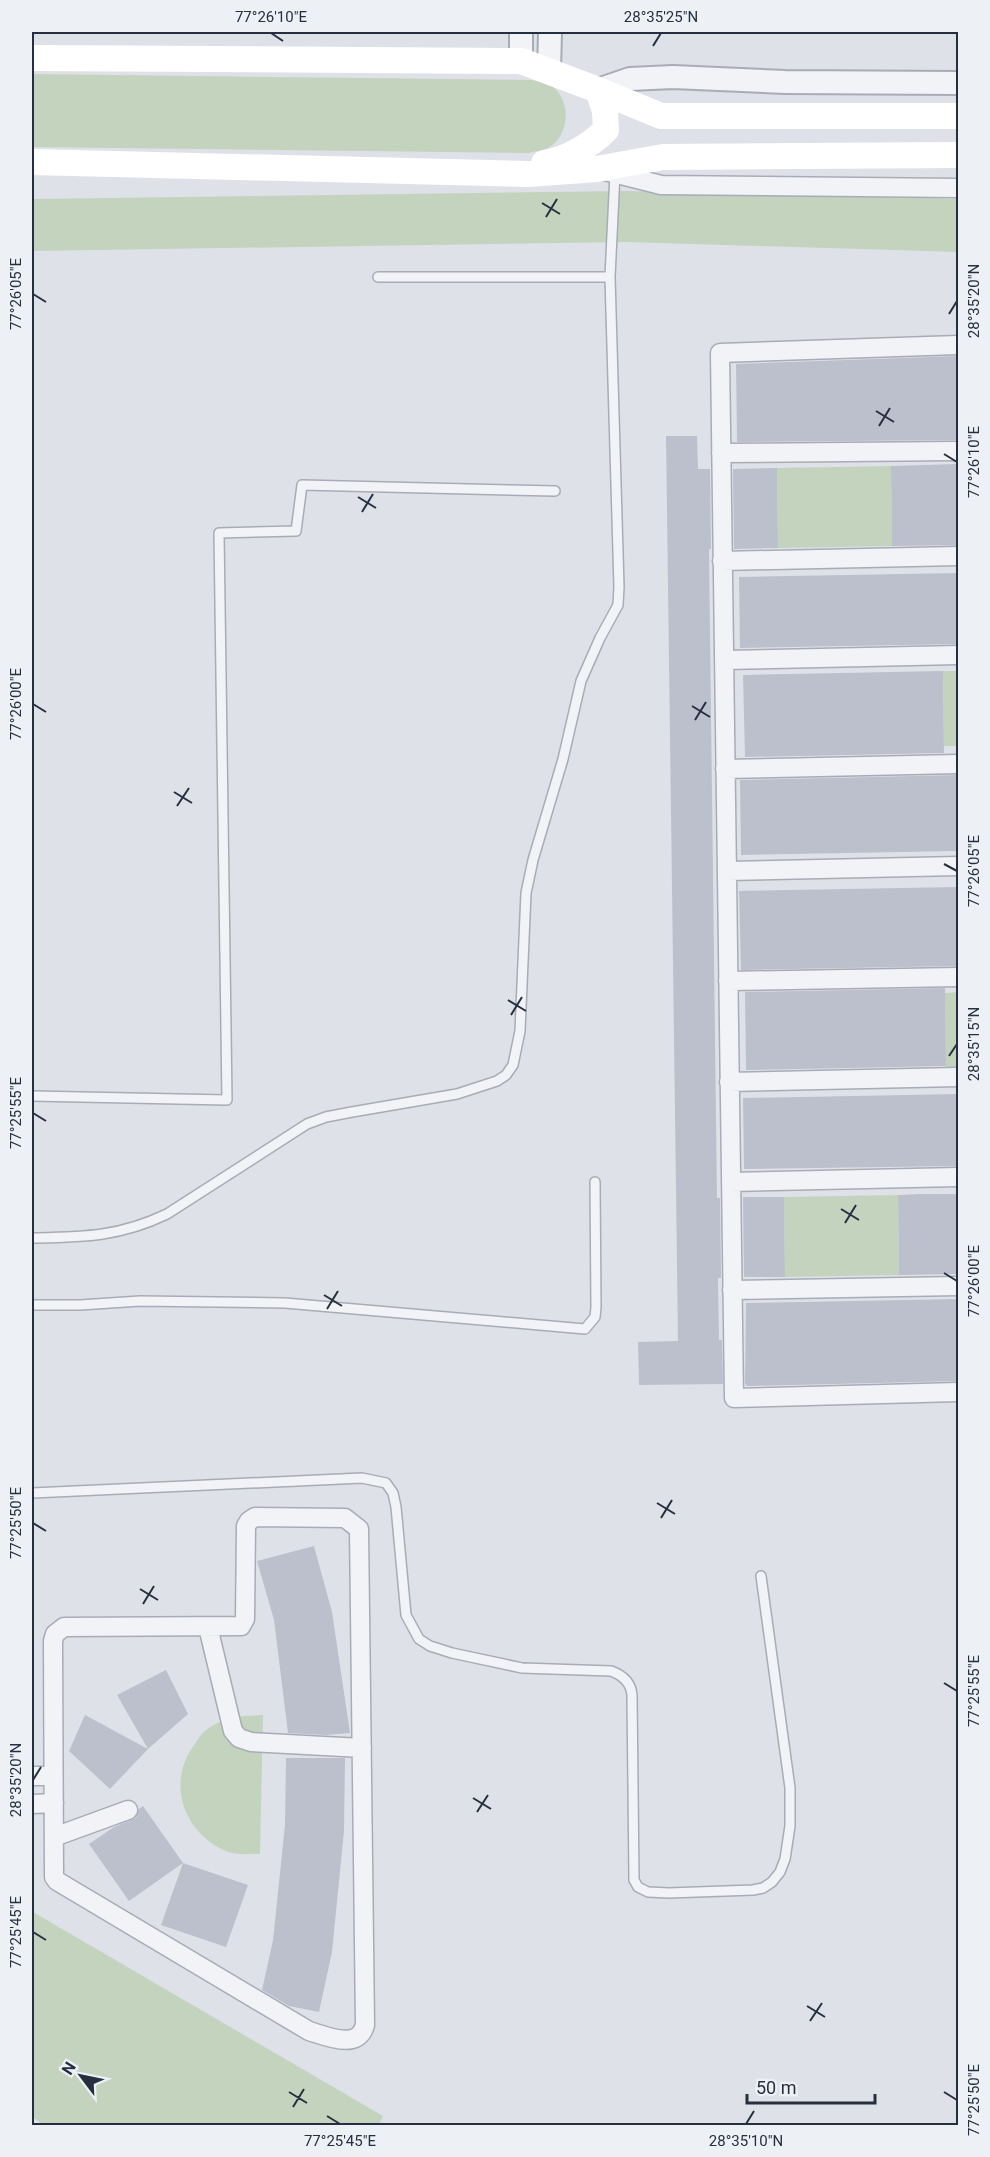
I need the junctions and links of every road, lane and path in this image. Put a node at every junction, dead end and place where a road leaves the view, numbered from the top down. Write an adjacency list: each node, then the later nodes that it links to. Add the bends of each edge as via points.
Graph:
1 (521, 32): 4 (street)
2 (550, 32): 5 (street)
3 (32, 58): 4 (main road)
4 (521, 61): 5 (main road)
5 (549, 71): 7 (main road)
6 (958, 83): 7 (street, via 673,77 630,80)
7 (598, 90): 8 (main road, via 661,116); 12 (main road, via 606,130 592,144 562,160 514,167)
8 (958, 116)
9 (958, 155): 11 (main road, via 663,157)
10 (32, 162): 12 (main road)
11 (606, 171): 12 (main road); 13 (street, via 661,185); 15 (lane)
12 (498, 174)
13 (958, 188)
14 (378, 277): 15 (lane)
15 (610, 277): 36 (lane, via 618,605 581,681 533,860 526,892 520,1031 513,1065 497,1081 457,1094 326,1117 307,1124 167,1214 143,1225 83,1237)
16 (958, 345): 18 (street, via 720,353)
17 (958, 451): 18 (street)
18 (721, 453): 21 (street)
19 (555, 491): 32 (lane, via 302,485 296,531 219,533 227,1100)
20 (958, 556): 21 (street)
21 (722, 561): 23 (street)
22 (958, 655): 23 (street)
23 (724, 660): 25 (street)
24 (958, 764): 25 (street)
25 (725, 769): 27 (street)
26 (958, 866): 27 (street)
27 (727, 871): 29 (street)
28 (958, 977): 29 (street)
29 (728, 981): 31 (street)
30 (958, 1077): 31 (street)
31 (729, 1082): 35 (street)
32 (32, 1096)
33 (958, 1177): 35 (street)
34 (595, 1182): 39 (lane, via 596,1307 595,1317 585,1329 285,1303 140,1301)
35 (731, 1182): 38 (street)
36 (32, 1238)
37 (958, 1286): 38 (street)
38 (732, 1290): 40 (street, via 734,1398)
39 (32, 1305)
40 (958, 1392)
41 (32, 1493): 42 (lane, via 362,1478 386,1483 396,1507 406,1615 419,1639 452,1653 522,1668 611,1671 628,1682 632,1695 634,1880 648,1892 763,1888 780,1872 785,1859 790,1788)
42 (761, 1576)
43 (208, 1627): 44 (street, via 233,1731 239,1738 251,1742); 44 (street, via 241,1626 245,1619 246,1526 251,1519 345,1518 354,1523 359,1529); 46 (street, via 64,1627 57,1631 53,1641)
44 (362, 1748): 50 (street, via 365,2025 359,2036 351,2040 309,2031 57,1881)
45 (32, 1776): 46 (street)
46 (54, 1776): 47 (street)
47 (54, 1803): 48 (street); 50 (street)
48 (32, 1804)
49 (128, 1810): 50 (street)
50 (54, 1837)

